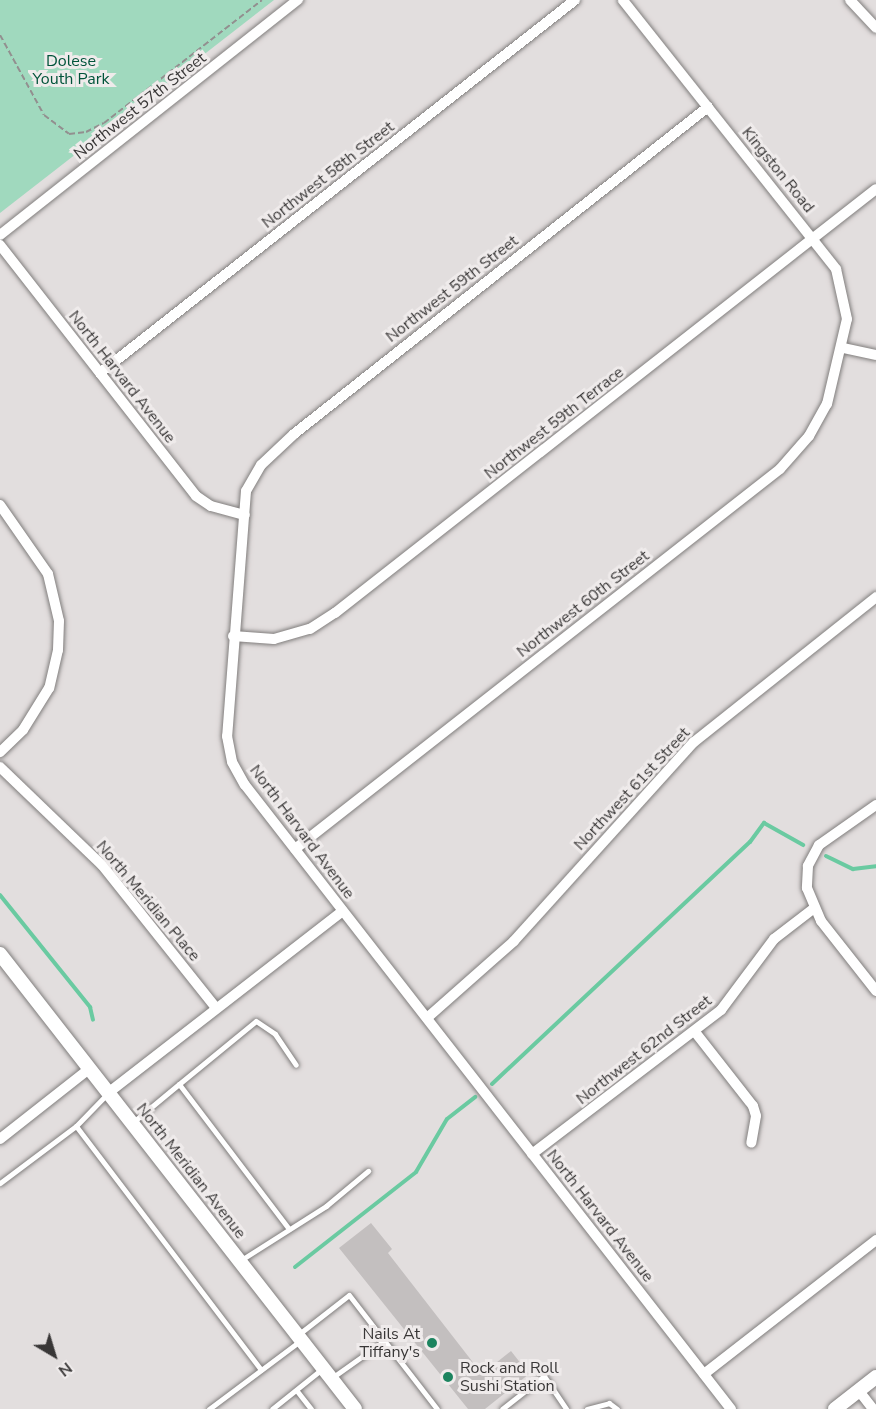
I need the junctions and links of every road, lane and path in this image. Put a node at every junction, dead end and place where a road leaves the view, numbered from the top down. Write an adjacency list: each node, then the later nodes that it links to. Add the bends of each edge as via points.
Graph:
1 (262, 0): 7 (path, via 104,123 86,132 69,134 44,115)
2 (298, 0): 10 (street, Northwest 57th Street)
3 (575, 0): 15 (street, Northwest 58th Street)
4 (623, 0): 8 (street, Kingston Road)
5 (850, 0): 6 (street)
6 (876, 28)
7 (0, 35)
8 (708, 107): 11 (street, Kingston Road); 17 (street, Northwest 59th Street, via 294,434 261,465 246,491)
9 (876, 189): 11 (street, Northwest 59th Terrace)
10 (0, 235)
11 (814, 239): 13 (street, Kingston Road, via 836,269 843,287 848,319); 19 (street, Northwest 59th Terrace, via 335,613 310,629 274,639)
12 (0, 245): 15 (street, North Harvard Avenue)
13 (843, 348): 14 (street); 23 (street, Northwest 60th Street, via 820,418 780,469)
14 (876, 355)
15 (100, 373): 17 (street, North Harvard Avenue, via 196,496 211,506)
16 (0, 505): 20 (street, via 48,574 59,621 58,650 49,688 23,730)
17 (244, 514): 19 (street, North Harvard Avenue)
18 (876, 597): 29 (street, Northwest 61st Street, via 694,742 514,941)
19 (233, 636): 23 (street, North Harvard Avenue, via 227,736 232,762)
20 (0, 752)
21 (0, 767): 28 (street, North Meridian Place, via 102,865)
22 (876, 805): 24 (street, via 825,838 812,855 807,888)
23 (295, 849): 25 (street, North Harvard Avenue)
24 (813, 909): 27 (street); 30 (street, Northwest 62nd Street, via 774,939 732,998)
25 (344, 911): 28 (street); 29 (street, North Harvard Avenue)
26 (0, 954): 32 (main road, North Meridian Avenue)
27 (876, 991)
28 (216, 1008): 34 (street)
29 (427, 1018): 39 (street, North Harvard Avenue)
30 (695, 1032): 38 (street, via 753,1106 756,1116); 39 (street, Northwest 62nd Street)
31 (296, 1065): 33 (lane, via 275,1034 256,1021)
32 (89, 1069): 34 (main road, North Meridian Avenue); 37 (street)
33 (179, 1084): 35 (lane); 42 (lane)
34 (108, 1093): 35 (main road, North Meridian Avenue); 36 (lane)
35 (132, 1123): 44 (main road, North Meridian Avenue)
36 (76, 1126): 41 (lane); 47 (lane)
37 (0, 1139)
38 (751, 1143)
39 (532, 1154): 49 (street, North Harvard Avenue)
40 (368, 1171): 42 (lane, via 326,1206)
41 (0, 1183)
42 (289, 1229): 44 (lane)
43 (876, 1240): 49 (street)
44 (240, 1261): 45 (main road, North Meridian Avenue)
45 (299, 1337): 46 (lane, via 349,1295); 47 (lane); 48 (main road, North Meridian Avenue)
46 (385, 1340): 48 (lane); 53 (lane)
47 (261, 1370): 54 (lane)
48 (327, 1373): 51 (lane); 57 (main road, North Meridian Avenue)
49 (704, 1374): 63 (street, North Harvard Avenue)
50 (876, 1377): 52 (main road)
51 (297, 1391): 55 (lane); 56 (lane)
52 (859, 1391): 64 (main road); 65 (street)
53 (435, 1406): 58 (lane)
54 (209, 1409)
55 (272, 1409)
56 (311, 1409)
57 (355, 1409)
58 (425, 1409)
59 (502, 1409): 60 (lane, via 544,1376)
60 (566, 1409)
61 (587, 1409): 62 (lane, via 609,1403)
62 (617, 1409)
63 (731, 1409)
64 (835, 1409)
65 (873, 1409)

